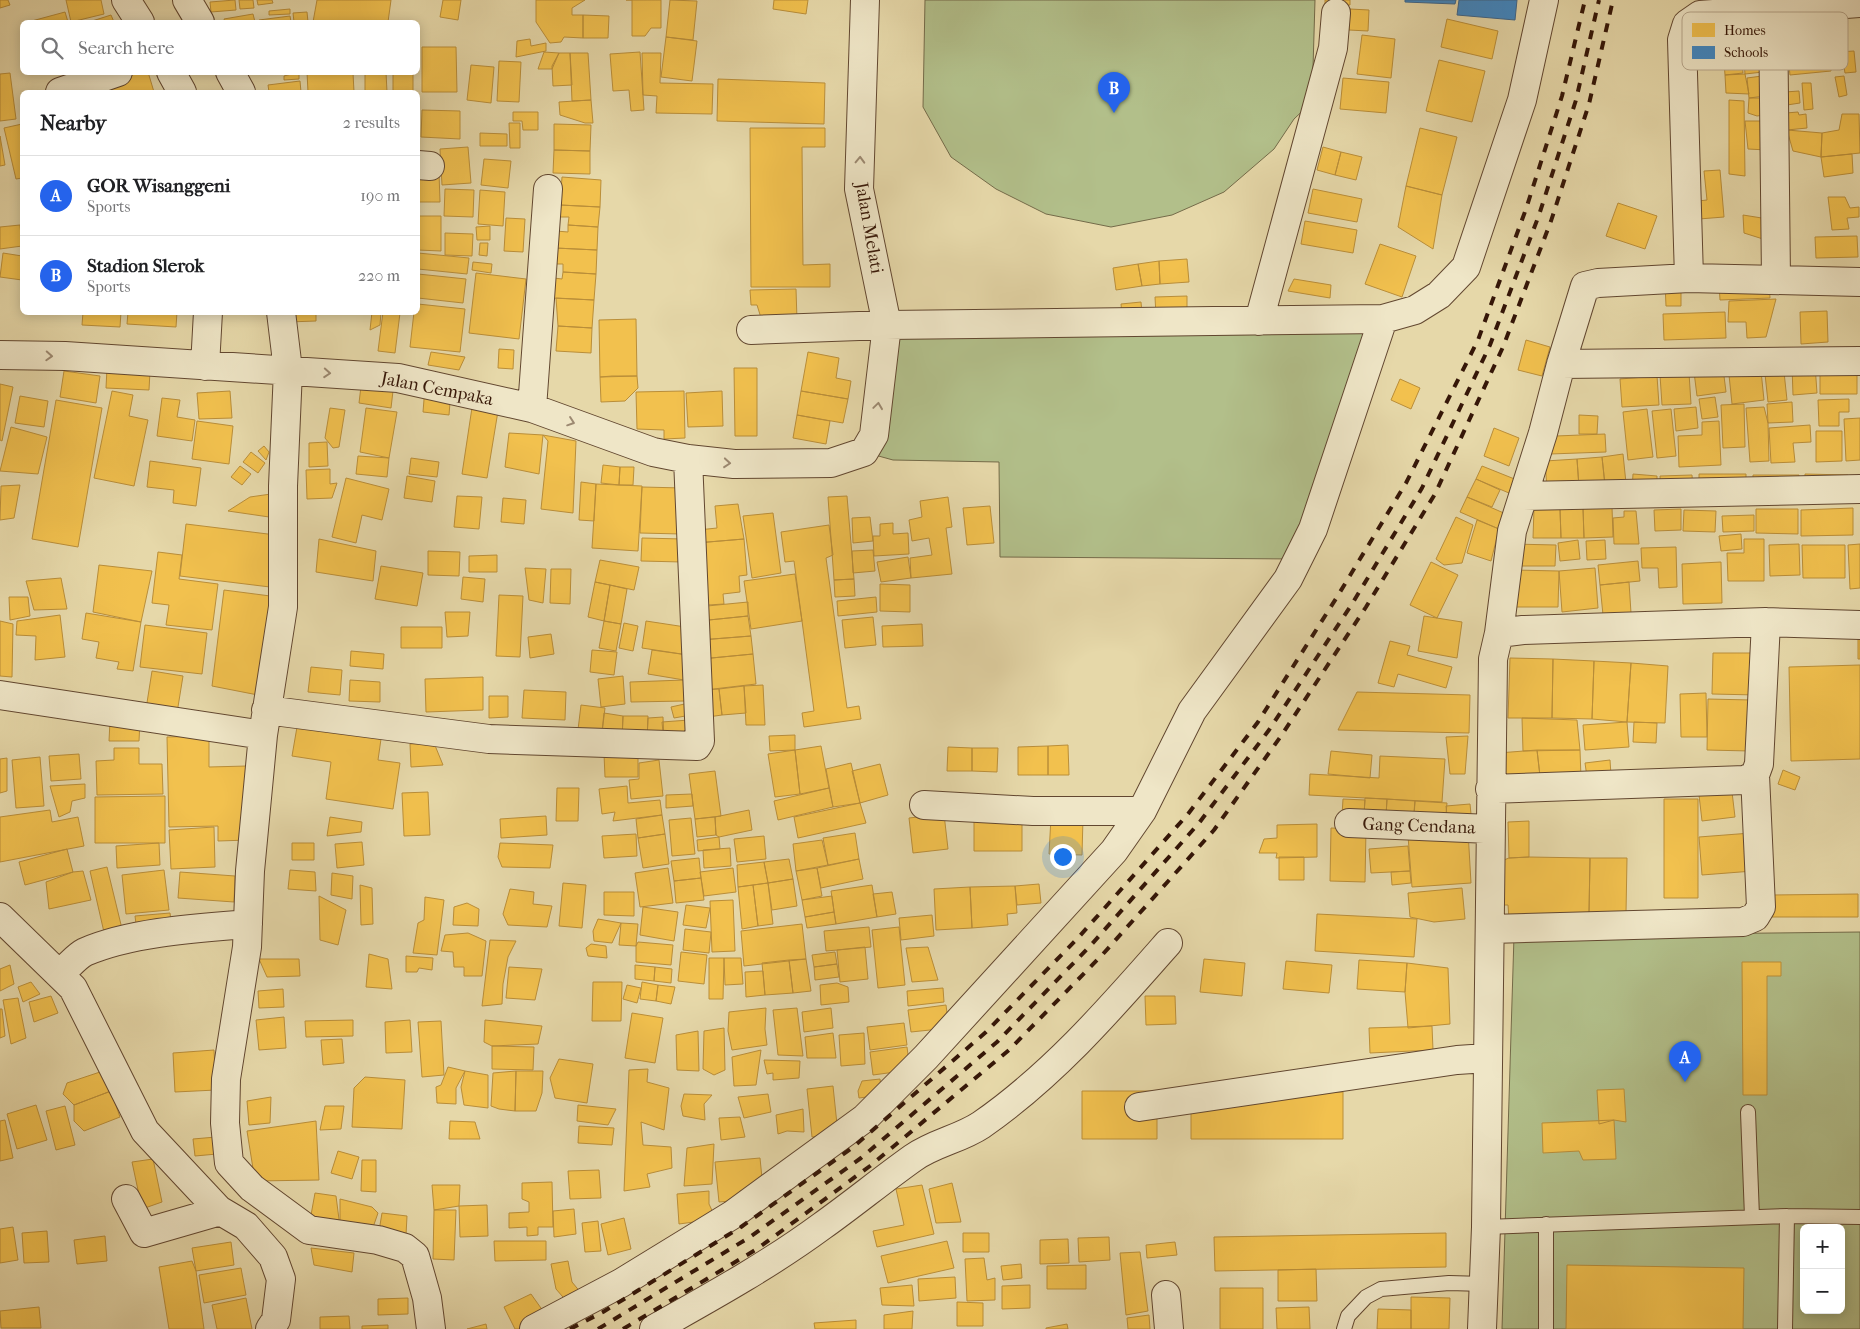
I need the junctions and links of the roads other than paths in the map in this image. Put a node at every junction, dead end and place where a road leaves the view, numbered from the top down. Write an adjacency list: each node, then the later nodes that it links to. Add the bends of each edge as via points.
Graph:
1 (126, 0): 9 (street)
2 (187, 0): 10 (street)
3 (865, 0): 27 (street, Jalan Melati, one-way to 3, via 859,189)
4 (1544, 0): 25 (street, via 1522,100 1466,267 1439,295 1415,310)
5 (1860, 3): 6 (street)
6 (1773, 10): 8 (street)
7 (1336, 12): 26 (street, via 1330,58)
8 (1749, 12)
9 (139, 20)
10 (199, 20)
11 (1683, 70): 20 (street)
12 (1774, 70): 21 (street)
13 (109, 75): 16 (street)
14 (173, 75): 17 (street)
15 (232, 75): 18 (street)
16 (66, 90)
17 (181, 90)
18 (240, 90)
19 (548, 189): 34 (street)
20 (1689, 278): 21 (street); 31 (street, via 1585,286)
21 (1776, 280): 22 (street)
22 (1860, 282)
23 (208, 315): 32 (street)
24 (281, 315): 33 (street)
25 (1383, 319): 26 (street); 47 (street, via 1313,529 1299,559 1288,580 1192,711)
26 (1258, 321): 27 (street)
27 (887, 325): 28 (street); 35 (street, Jalan Melati, one-way to 27, via 874,435)
28 (751, 330)
29 (0, 354): 32 (street, Jalan Cempaka, one-way to 32)
30 (1860, 361): 31 (street)
31 (1561, 364): 38 (street)
32 (217, 366): 33 (street, Jalan Cempaka)
33 (283, 370): 34 (street, Jalan Cempaka, one-way to 34, via 398,378); 43 (street, via 283,608)
34 (532, 408): 36 (street, Jalan Cempaka, one-way to 36, via 654,452)
35 (864, 452): 36 (street, Jalan Cempaka, one-way to 35, via 734,464 831,464)
36 (688, 460): 43 (street, via 700,741 697,746 489,739)
37 (1860, 489): 38 (street)
38 (1524, 496): 41 (street, via 1512,531)
39 (1766, 622): 40 (street); 41 (street); 44 (street, via 1759,764)
40 (1860, 625)
41 (1499, 633): 45 (street, via 1493,659)
42 (0, 695): 43 (street)
43 (265, 722): 51 (street)
44 (1755, 775): 45 (street, via 1745,780); 52 (street, via 1761,907 1755,917 1743,922)
45 (1490, 789): 49 (street)
46 (924, 805): 47 (street, via 1034,811)
47 (1142, 811): 70 (street, via 1114,851 1056,916 865,1118 732,1215 621,1283)
48 (1349, 823): 49 (street, Gang Cendana)
49 (1490, 829): 52 (street)
50 (0, 917): 54 (street)
51 (248, 924): 54 (street, via 190,929 120,941 83,953); 60 (street, via 226,1078 225,1123 230,1164 252,1188)
52 (1490, 928): 55 (street)
53 (1168, 943): 71 (street, via 1097,1024 1005,1107 972,1131 915,1156 784,1252)
54 (61, 973): 59 (street, via 73,988 145,1131)
55 (1487, 1058): 56 (street); 65 (street)
56 (1139, 1107)
57 (1748, 1112): 62 (lane)
58 (126, 1200): 59 (street, via 144,1233)
59 (220, 1210): 60 (street)
60 (256, 1213): 68 (street, via 265,1245 278,1266 281,1280 276,1320); 69 (street, via 309,1230 378,1240 405,1248 415,1256 427,1298)
61 (1787, 1216): 62 (lane); 63 (lane); 76 (lane)
62 (1752, 1217): 64 (lane)
63 (1860, 1217)
64 (1546, 1224): 65 (lane); 75 (lane)
65 (1486, 1227): 66 (street)
66 (1484, 1284): 73 (lane, via 1381,1289 1366,1297 1348,1316); 74 (street)
67 (1166, 1295): 72 (street)
68 (270, 1329)
69 (431, 1329)
70 (534, 1329)
71 (654, 1329)
72 (1168, 1329)
73 (1344, 1329)
74 (1482, 1329)
75 (1546, 1329)
76 (1785, 1329)

